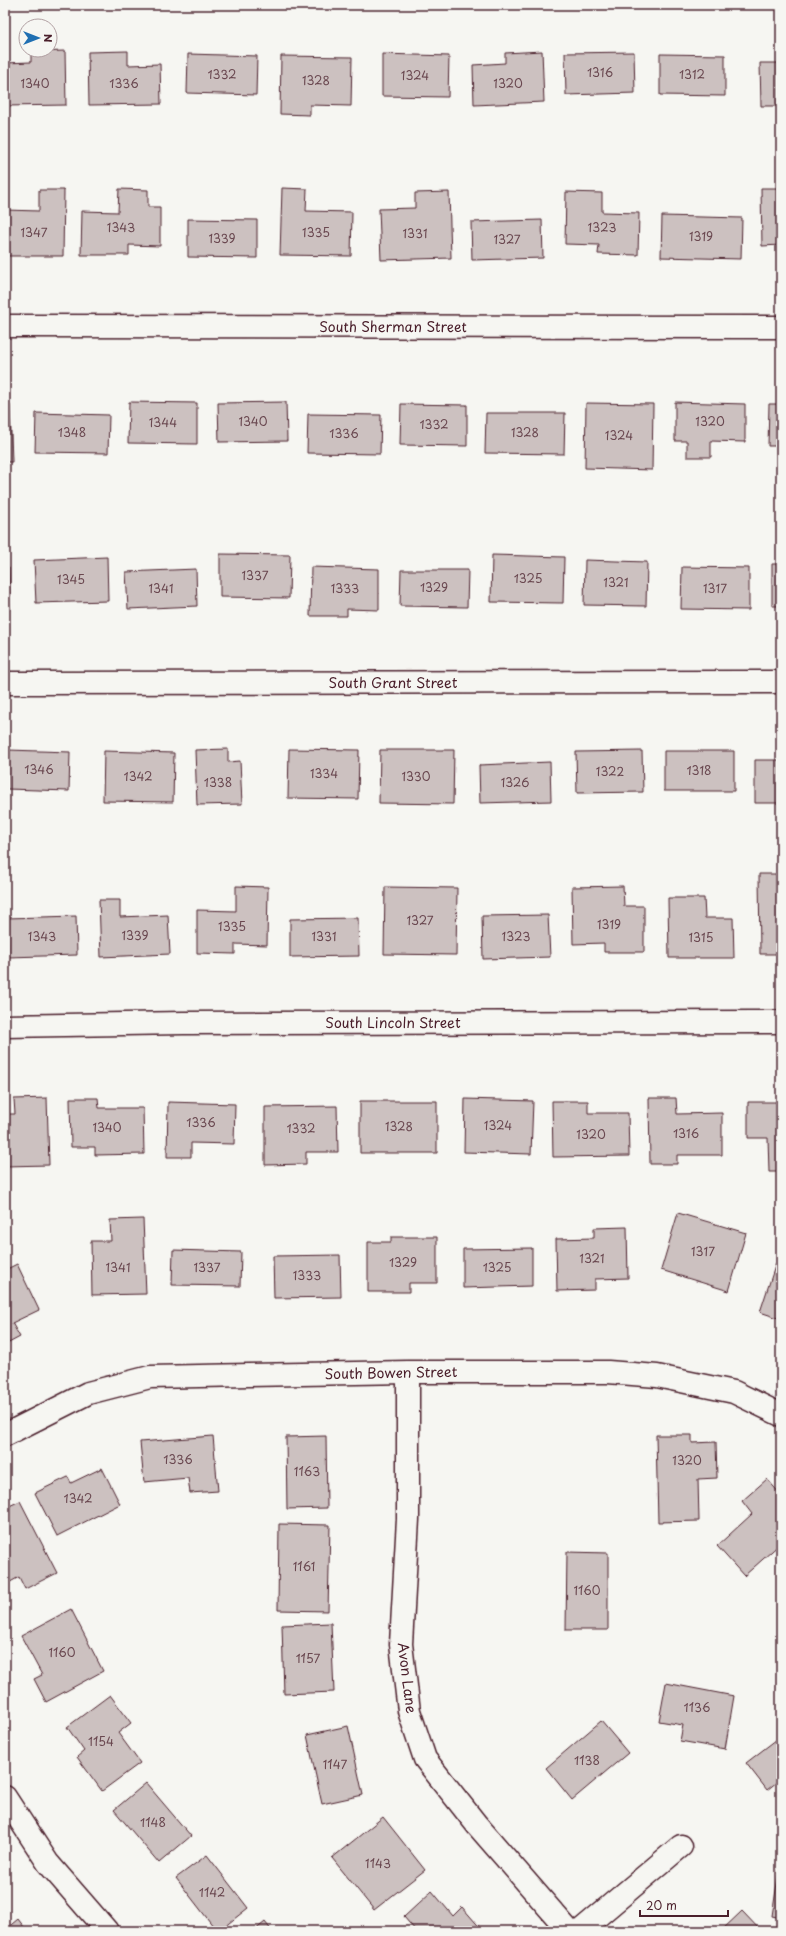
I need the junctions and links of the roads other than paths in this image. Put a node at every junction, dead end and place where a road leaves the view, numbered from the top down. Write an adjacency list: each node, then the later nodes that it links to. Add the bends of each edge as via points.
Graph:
1 (5, 326): 2 (street, South Sherman Street)
2 (781, 327)
3 (781, 682): 4 (street, South Grant Street)
4 (5, 683)
5 (781, 1022): 6 (street, South Lincoln Street, via 183,1023)
6 (5, 1026)
7 (408, 1372): 8 (street, South Bowen Street, via 608,1372 657,1376 734,1392); 9 (street, South Bowen Street, via 150,1377 88,1393); 13 (street, Avon Lane, via 408,1519 401,1644 409,1711 425,1759 477,1825)
8 (781, 1415)
9 (5, 1435)
10 (5, 1797): 12 (street, via 48,1863)
11 (681, 1846): 14 (street)
12 (107, 1931)
13 (569, 1931)
14 (580, 1931)

